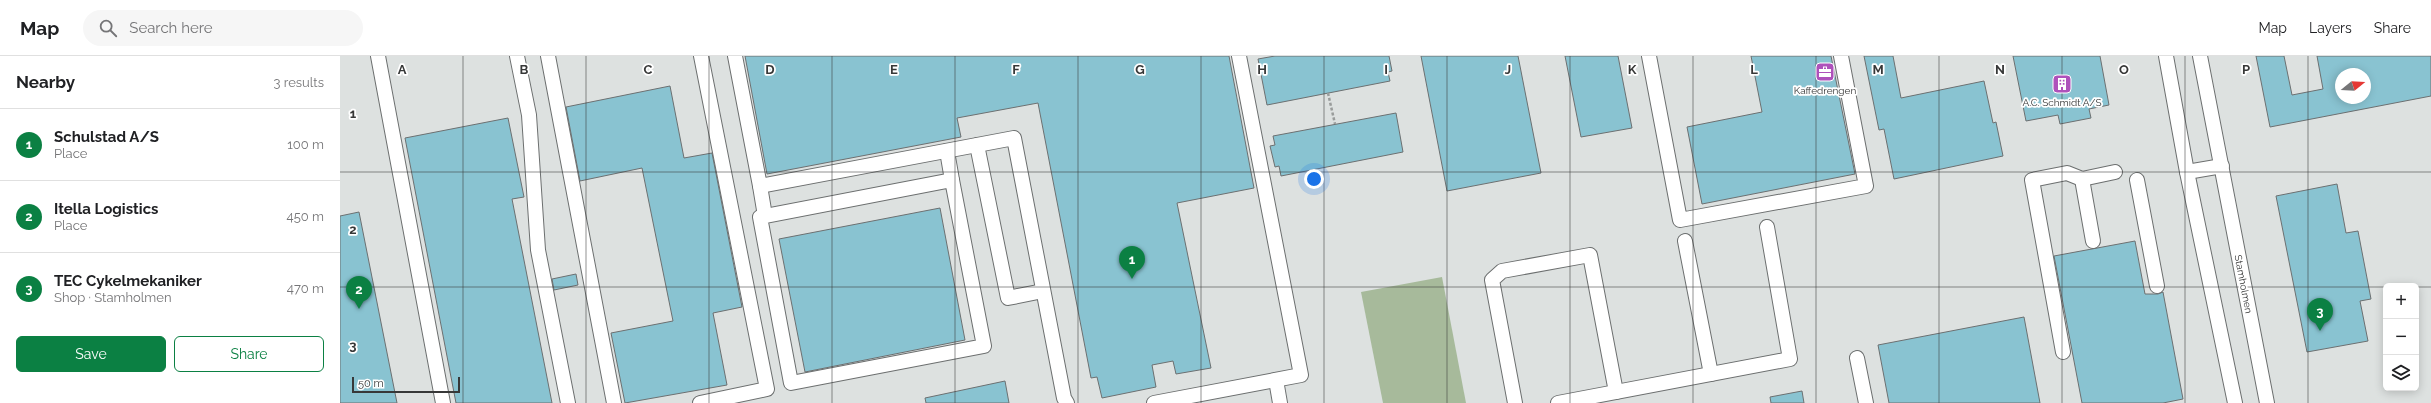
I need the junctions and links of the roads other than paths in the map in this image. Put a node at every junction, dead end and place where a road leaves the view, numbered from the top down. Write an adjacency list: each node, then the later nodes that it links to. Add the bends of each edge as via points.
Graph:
1 (378, 56): 31 (street)
2 (517, 56): 32 (street, via 529,115 538,250)
3 (548, 56): 33 (street)
4 (701, 56): 34 (street, via 767,389)
5 (735, 56): 19 (street)
6 (1239, 56): 29 (street, via 1301,375)
7 (1649, 56): 8 (street, via 1680,220 1866,186)
8 (1841, 56)
9 (2166, 56): 15 (street)
10 (2200, 56): 13 (street, Stamholmen)
11 (977, 145): 12 (street); 25 (street, via 1008,298); 25 (street, via 1014,138)
12 (947, 151): 17 (street); 19 (street)
13 (2222, 166): 15 (street); 42 (street, Stamholmen)
14 (2115, 172): 16 (street)
15 (2187, 172): 41 (street)
16 (2082, 179): 23 (street); 26 (street, via 2067,173 2032,180)
17 (952, 180): 20 (street); 20 (street, via 984,346 791,383 760,217)
18 (2137, 180): 24 (street)
19 (760, 186): 20 (street)
20 (765, 216)
21 (1766, 227): 28 (street, via 1790,359)
22 (1685, 241): 28 (street)
23 (2093, 241)
24 (2157, 286)
25 (1043, 291): 35 (street)
26 (2063, 352)
27 (1857, 358): 40 (street)
28 (1711, 374): 30 (street)
29 (1276, 380): 36 (street); 37 (street)
30 (1616, 392): 38 (street, via 1590,255 1502,272 1492,280); 39 (street)
31 (443, 403)
32 (568, 403)
33 (614, 403)
34 (700, 403)
35 (1067, 403)
36 (1154, 403)
37 (1280, 403)
38 (1515, 403)
39 (1558, 403)
40 (1866, 403)
41 (2235, 403)
42 (2267, 403)

